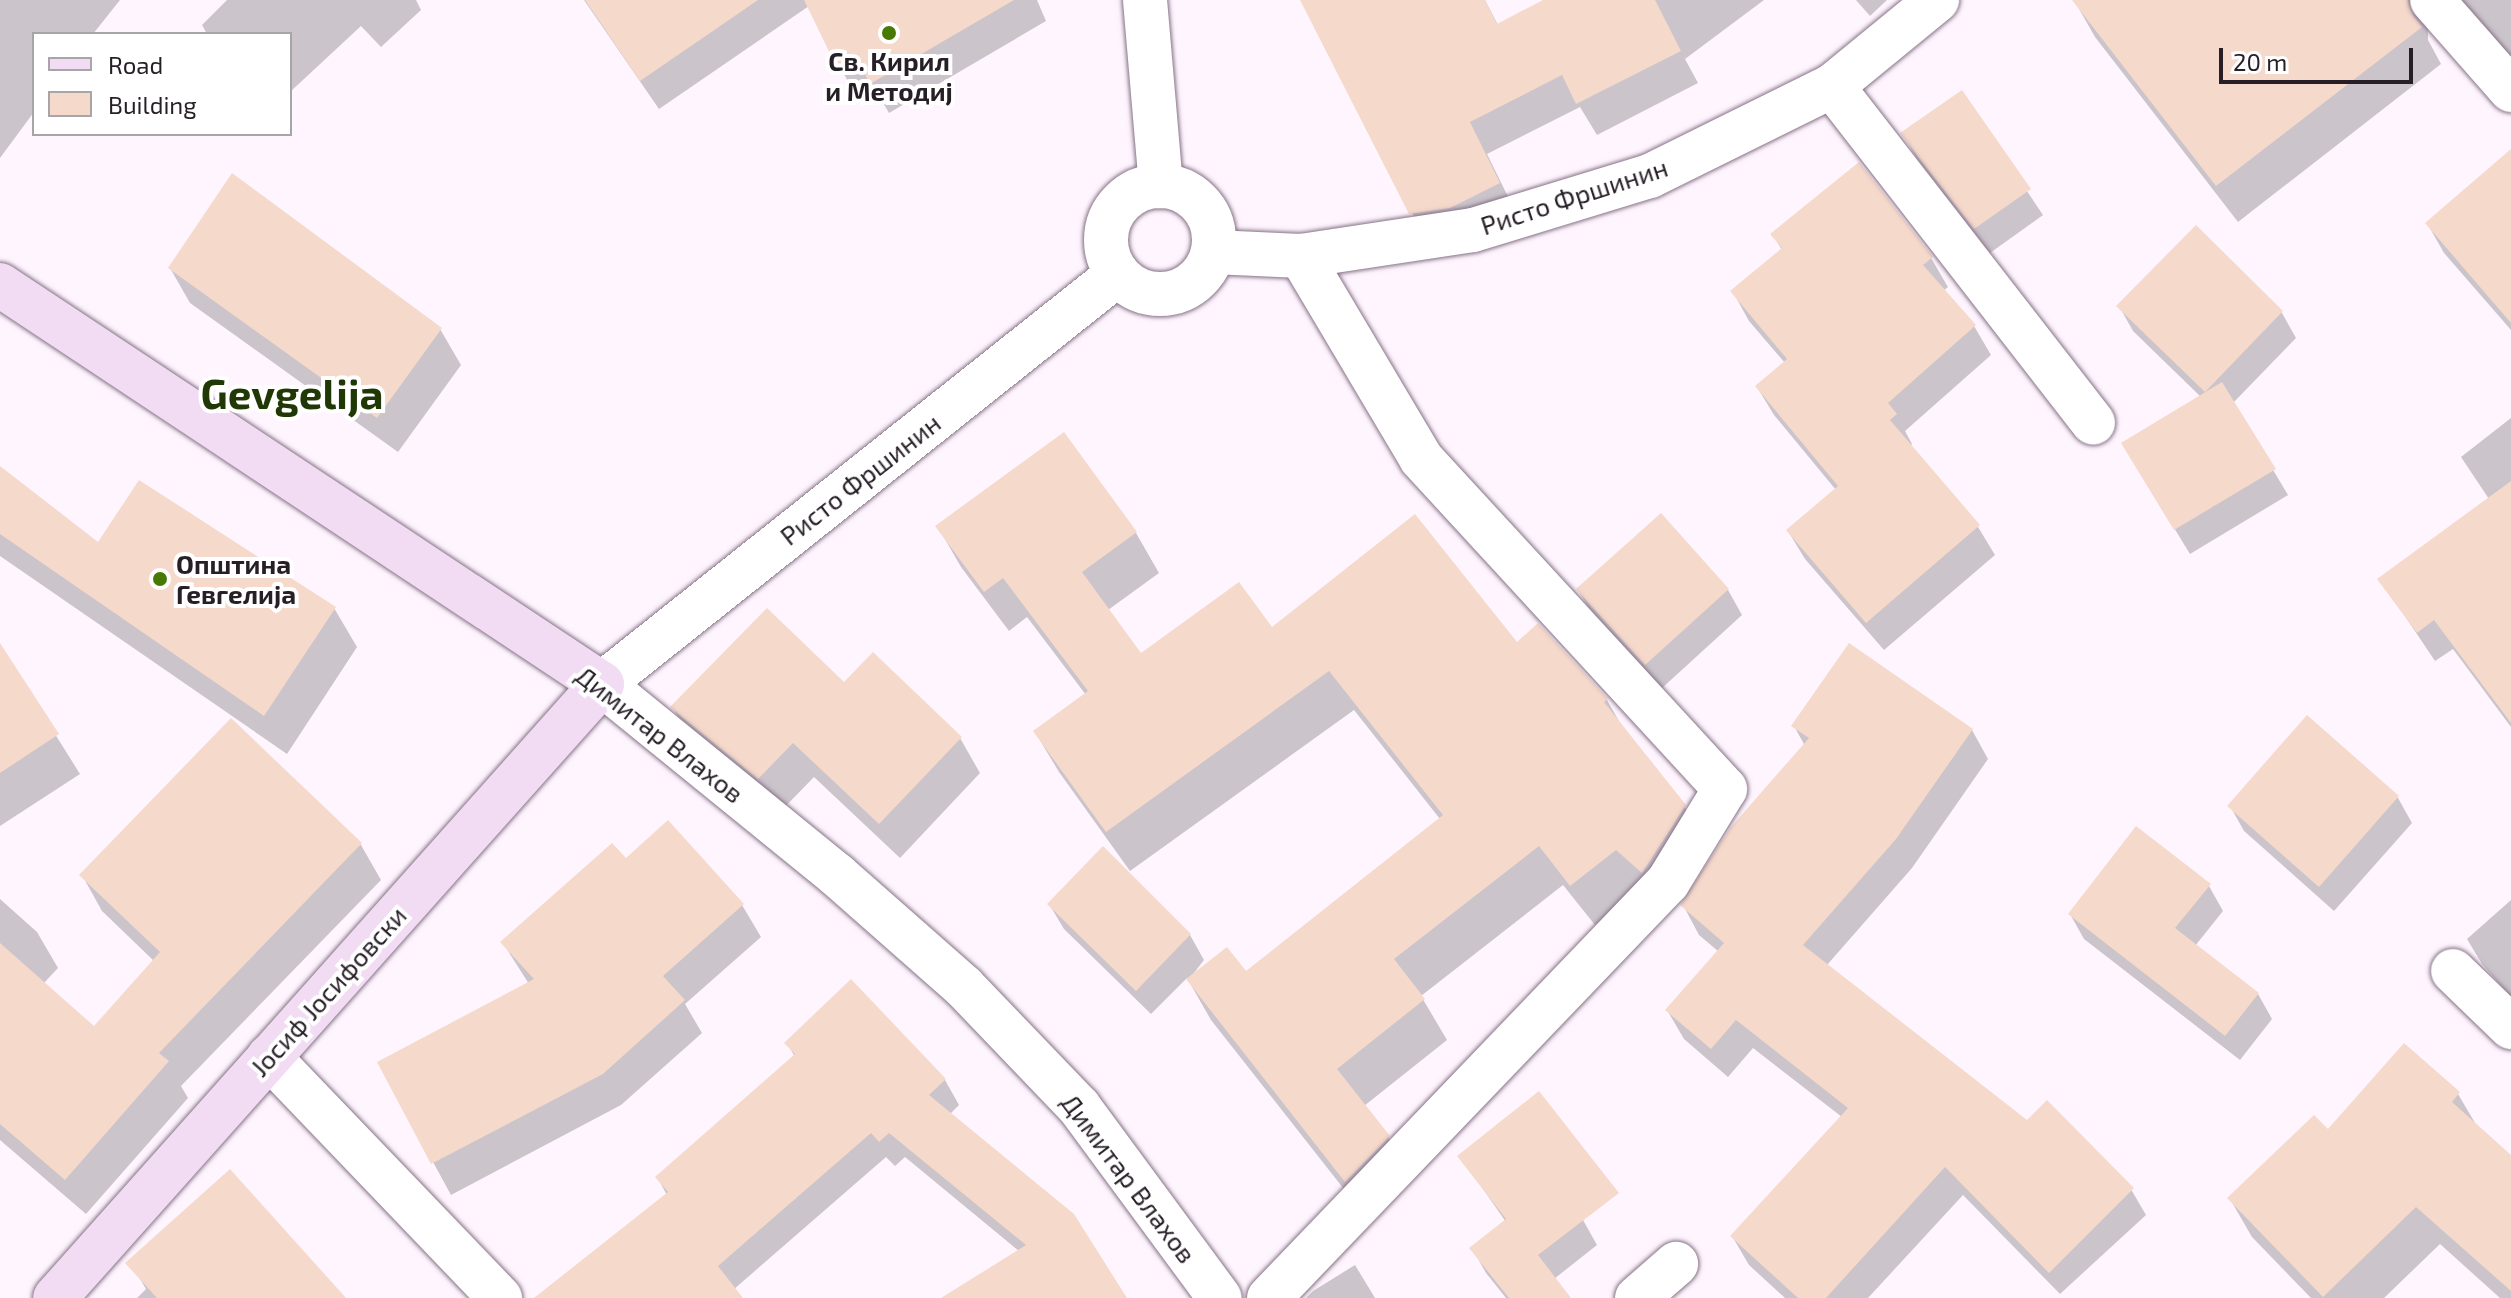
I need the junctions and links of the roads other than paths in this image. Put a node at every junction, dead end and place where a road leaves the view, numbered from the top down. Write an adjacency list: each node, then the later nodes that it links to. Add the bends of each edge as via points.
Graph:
1 (1145, 0): 6 (street)
2 (1937, 0): 4 (street, Ристо Фршинин)
3 (2432, 0): 5 (street)
4 (1832, 86): 8 (street, Ристо Фршинин, via 1650,176 1473,230); 11 (street)
5 (2511, 90)
6 (1161, 186): 7 (street, via 1180,189 1202,207 1214,233); 9 (street, via 1143,188 1115,208 1106,242)
7 (1213, 252): 8 (street, Ристо Фршинин); 9 (street, via 1191,284 1172,293 1133,287)
8 (1301, 256): 20 (street, via 1421,458 1725,789 1668,882)
9 (1118, 274): 12 (street, Ристо Фршинин)
10 (0, 285): 12 (main road, Димитар Влахов)
11 (2093, 423)
12 (602, 684): 15 (main road, Јосиф Јосифовски); 19 (street, Димитар Влахов, via 837,875 964,987 1079,1107)
13 (2453, 971): 14 (street)
14 (2511, 1027)
15 (269, 1057): 17 (main road, Јосиф Јосифовски); 18 (street)
16 (1676, 1264): 21 (street)
17 (55, 1298)
18 (500, 1298)
19 (1220, 1298)
20 (1269, 1298)
21 (1637, 1298)

